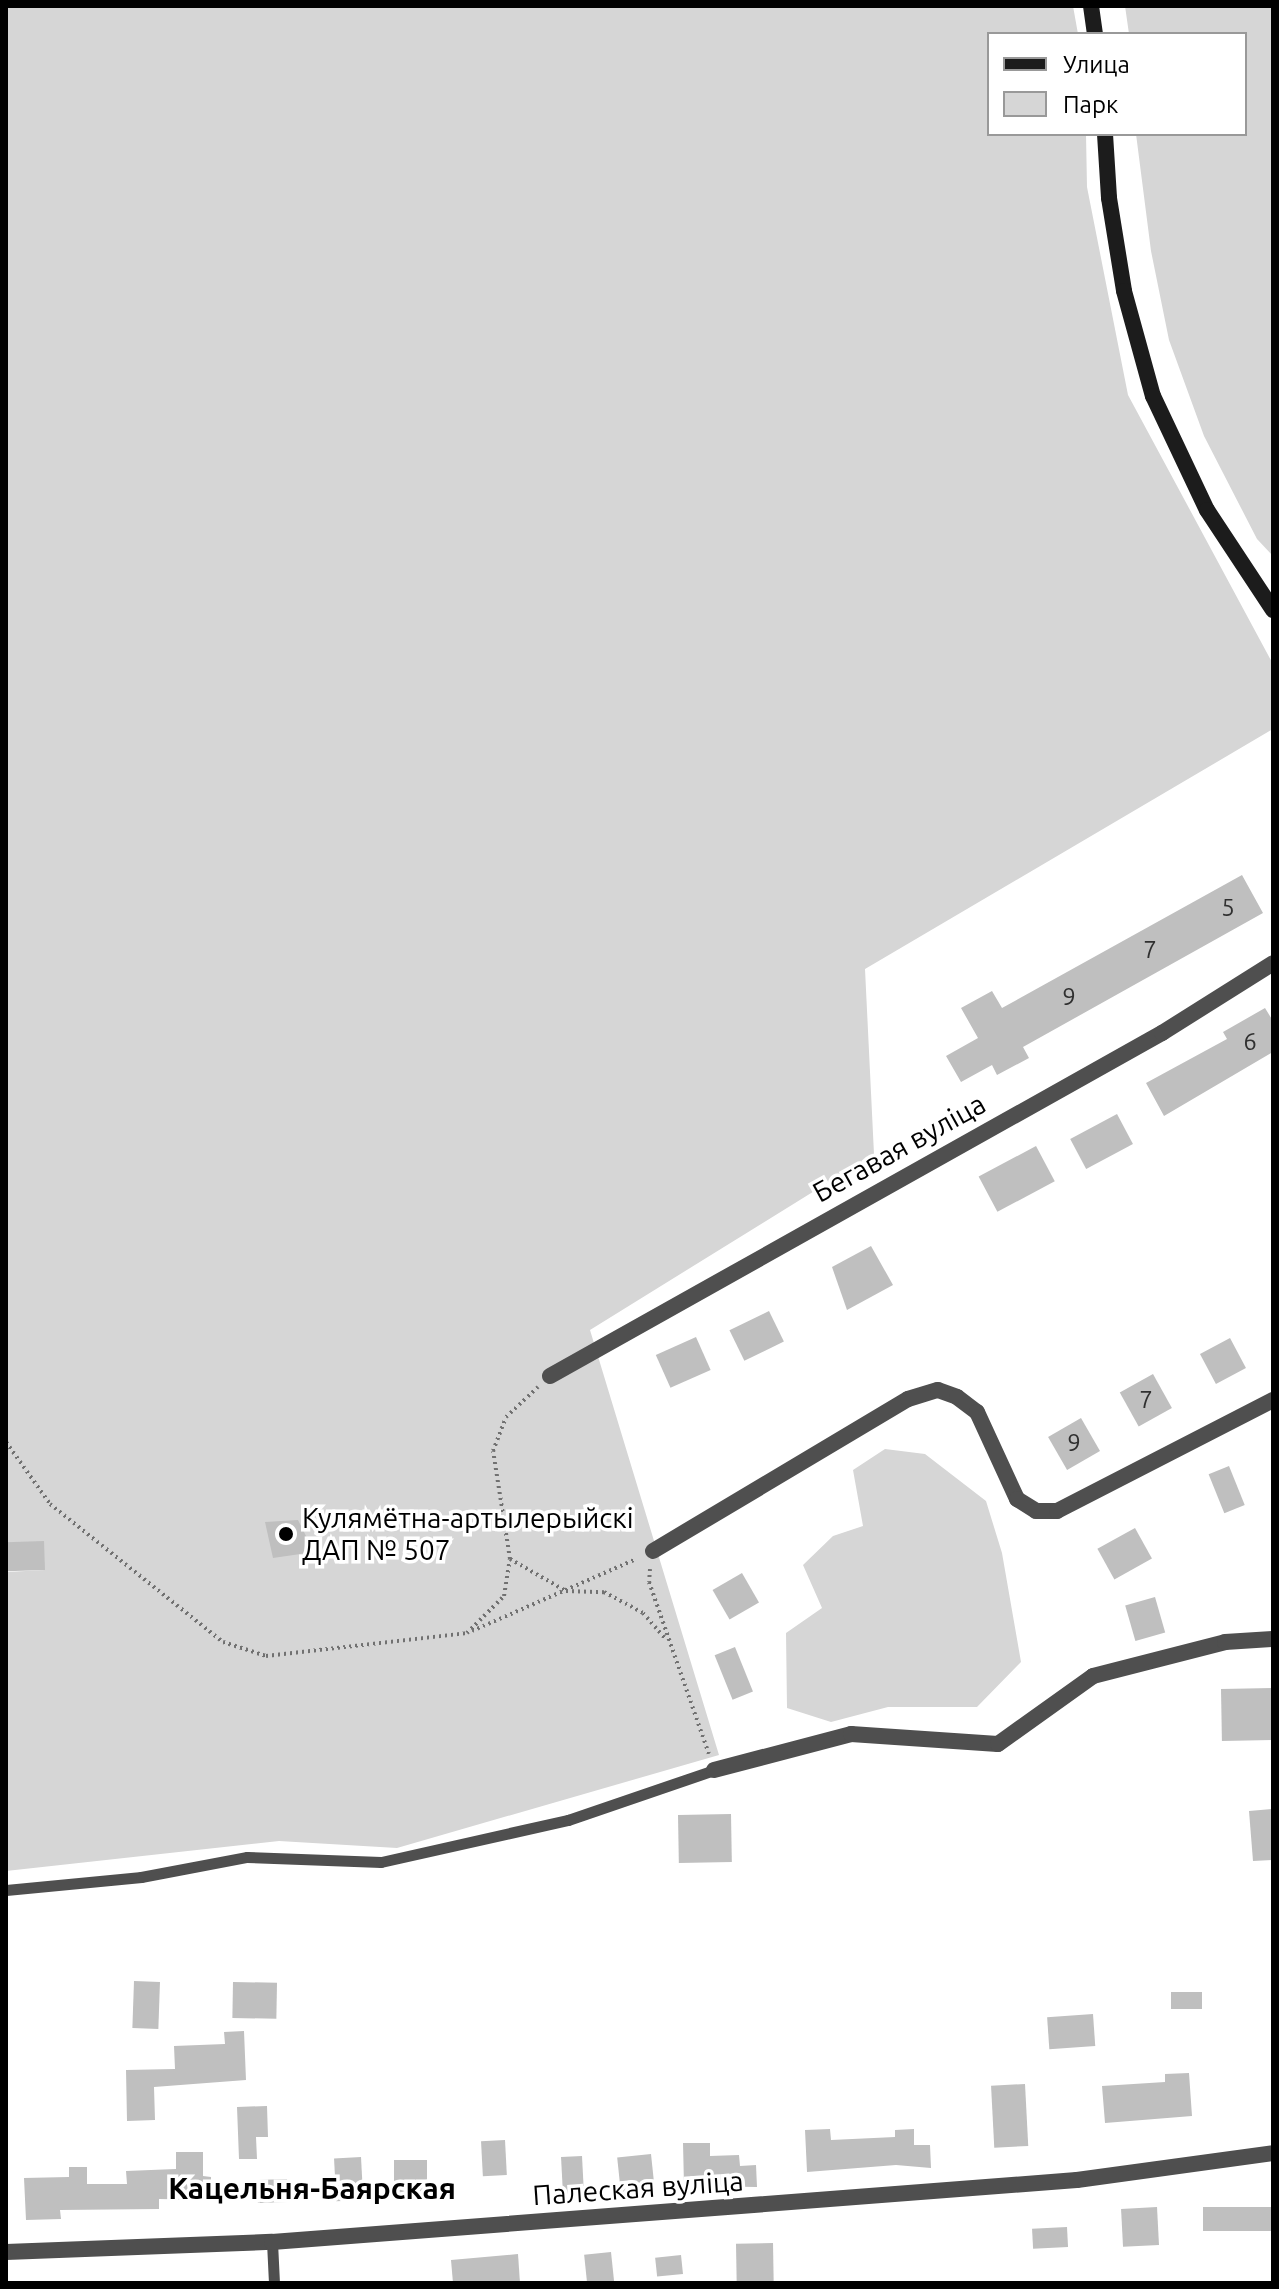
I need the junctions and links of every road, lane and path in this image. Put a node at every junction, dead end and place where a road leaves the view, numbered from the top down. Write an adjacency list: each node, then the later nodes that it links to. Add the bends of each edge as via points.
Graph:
1 (1091, 6): 2 (street)
2 (1095, 32)
3 (1105, 136): 4 (street, via 1124,291 1153,396 1207,510)
4 (1273, 610)
5 (1273, 963): 6 (street, Бегавая вуліца, via 1162,1033)
6 (550, 1376): 10 (path, via 506,1417 493,1451)
7 (1273, 1400): 9 (street, via 1057,1511 1036,1511 1017,1499 977,1412 938,1390 908,1399)
8 (6, 1442): 12 (path, via 50,1504 223,1642 266,1656)
9 (653, 1551): 11 (path); 14 (path, via 649,1582)
10 (510, 1559): 11 (path); 12 (path, via 504,1596)
11 (566, 1591): 12 (path); 14 (path, via 604,1592 643,1613)
12 (467, 1633)
13 (1273, 1639): 15 (street, via 1225,1642 1093,1676 998,1744 851,1734)
14 (668, 1642): 15 (path)
15 (714, 1770): 16 (lane, via 568,1820 381,1862 247,1857 141,1877)
16 (6, 1890)
17 (1273, 2153): 18 (street, Палеская вуліца, via 1077,2180)
18 (272, 2242): 19 (street, Палеская вуліца); 20 (lane)
19 (6, 2252)
20 (274, 2283)

